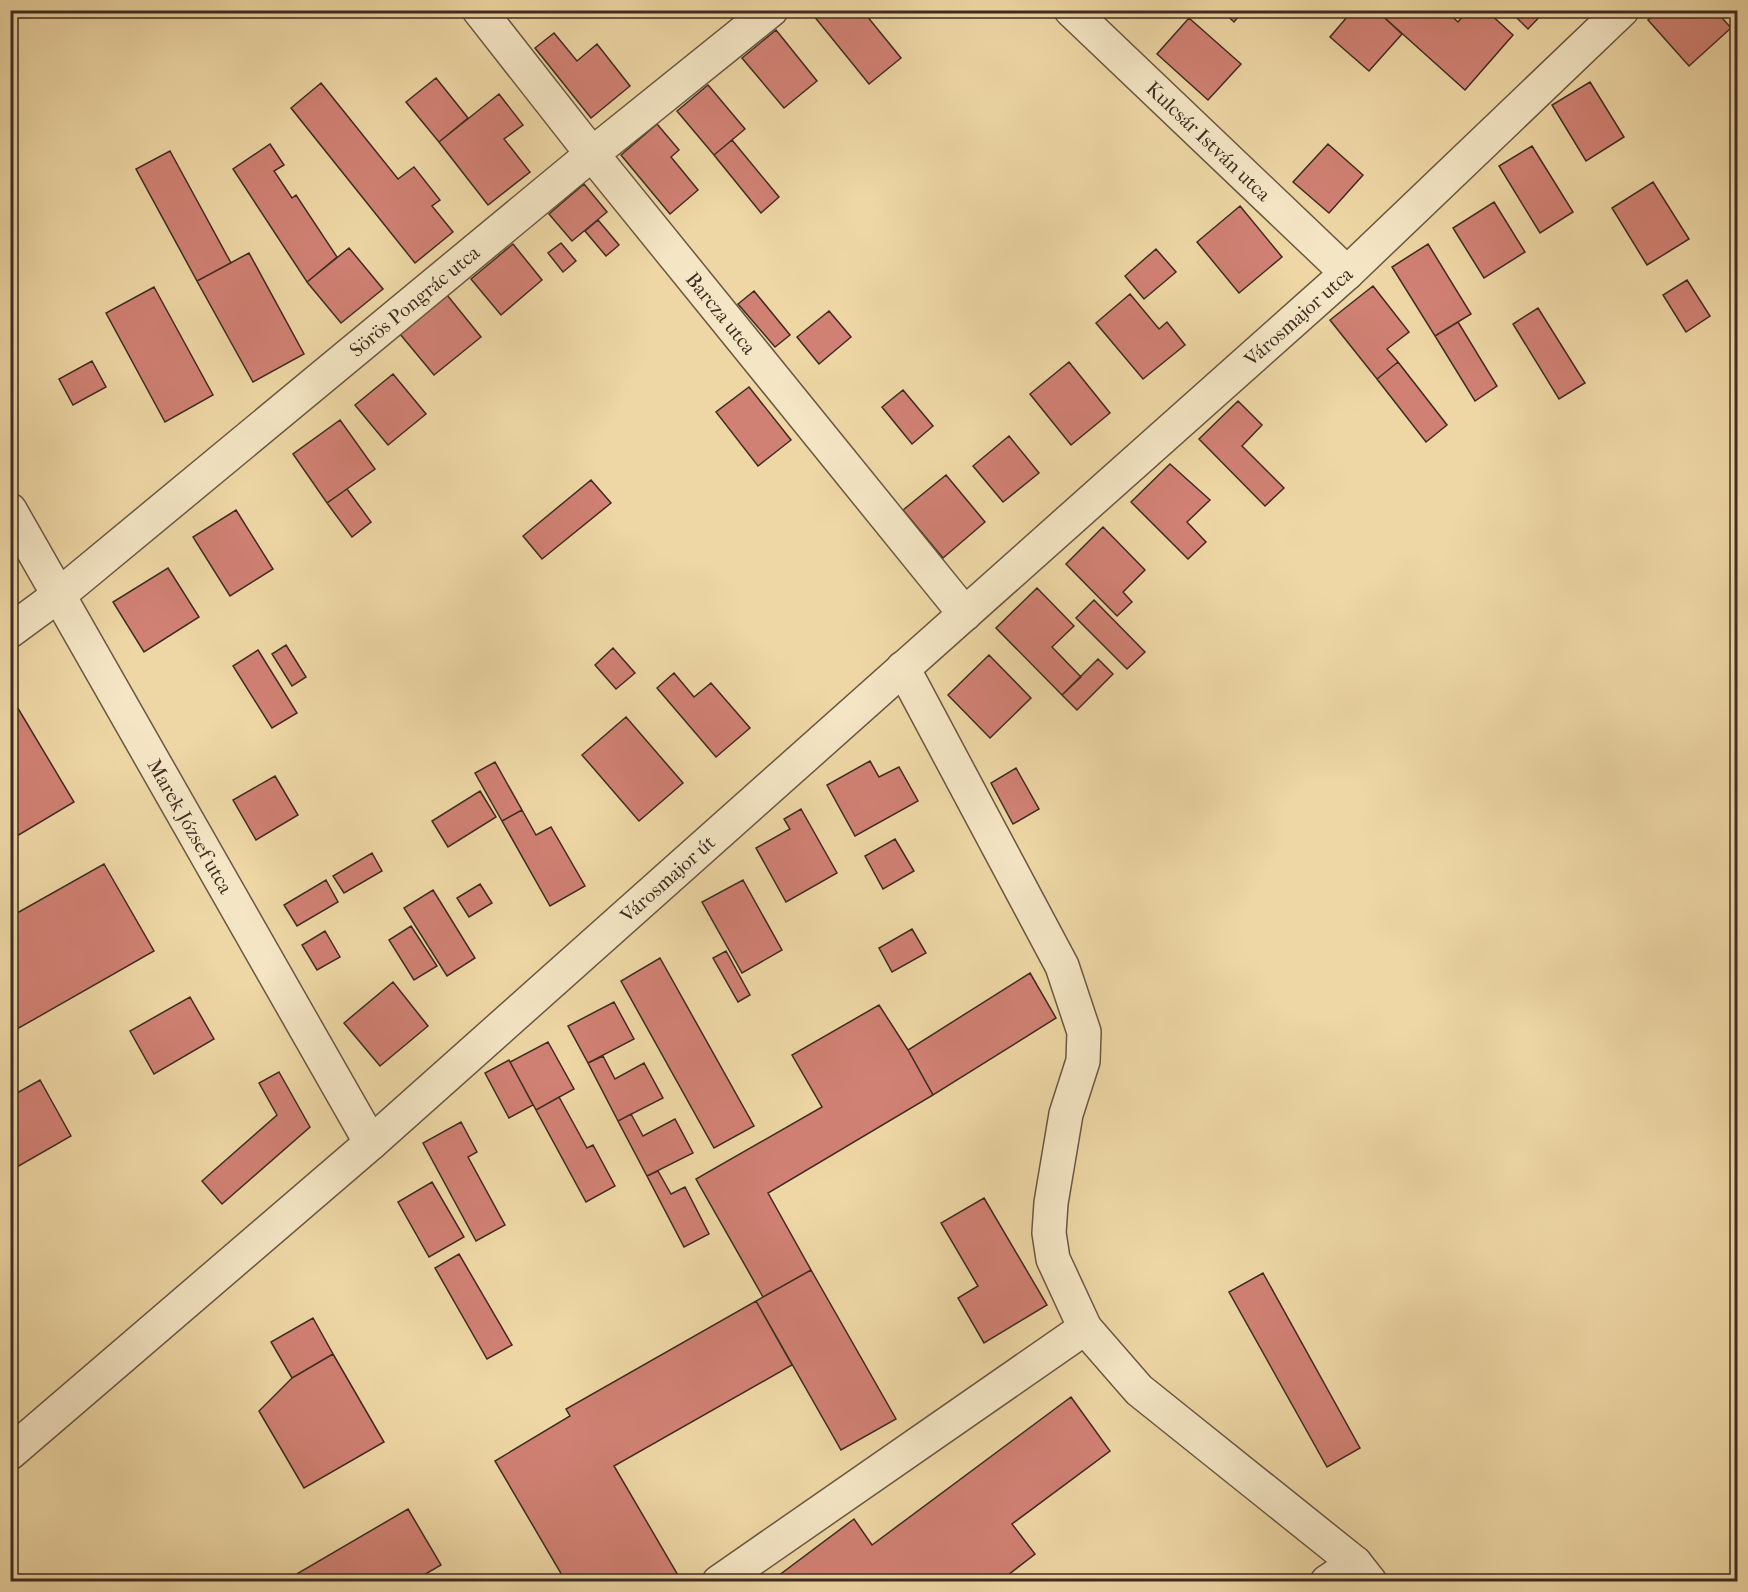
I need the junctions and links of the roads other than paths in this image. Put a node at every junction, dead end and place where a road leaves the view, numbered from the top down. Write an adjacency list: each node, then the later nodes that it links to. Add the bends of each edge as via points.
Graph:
1 (479, 10): 5 (street, Barcza utca)
2 (771, 10): 5 (street, Sörös Pongrác utca)
3 (1071, 10): 6 (street, Kulcsár István utca)
4 (1622, 10): 6 (street, Városmajor utca)
5 (592, 154): 8 (street, Sörös Pongrác utca); 9 (street, Barcza utca)
6 (1347, 273): 9 (street, Városmajor utca)
7 (10, 510): 8 (street, Marek József utca)
8 (59, 595): 10 (street, Sörös Pongrác utca); 12 (street, Marek József utca)
9 (965, 614): 11 (street, Városmajor út)
10 (10, 630)
11 (903, 668): 12 (street, Városmajor út); 13 (street, via 1062,966 1084,1032 1083,1061 1066,1114 1049,1233 1053,1259)
12 (371, 1143): 14 (street, Városmajor út)
13 (1085, 1328): 15 (street, via 1139,1390); 16 (street)
14 (10, 1453)
15 (1362, 1572): 17 (street)
16 (719, 1581)
17 (1327, 1581)

